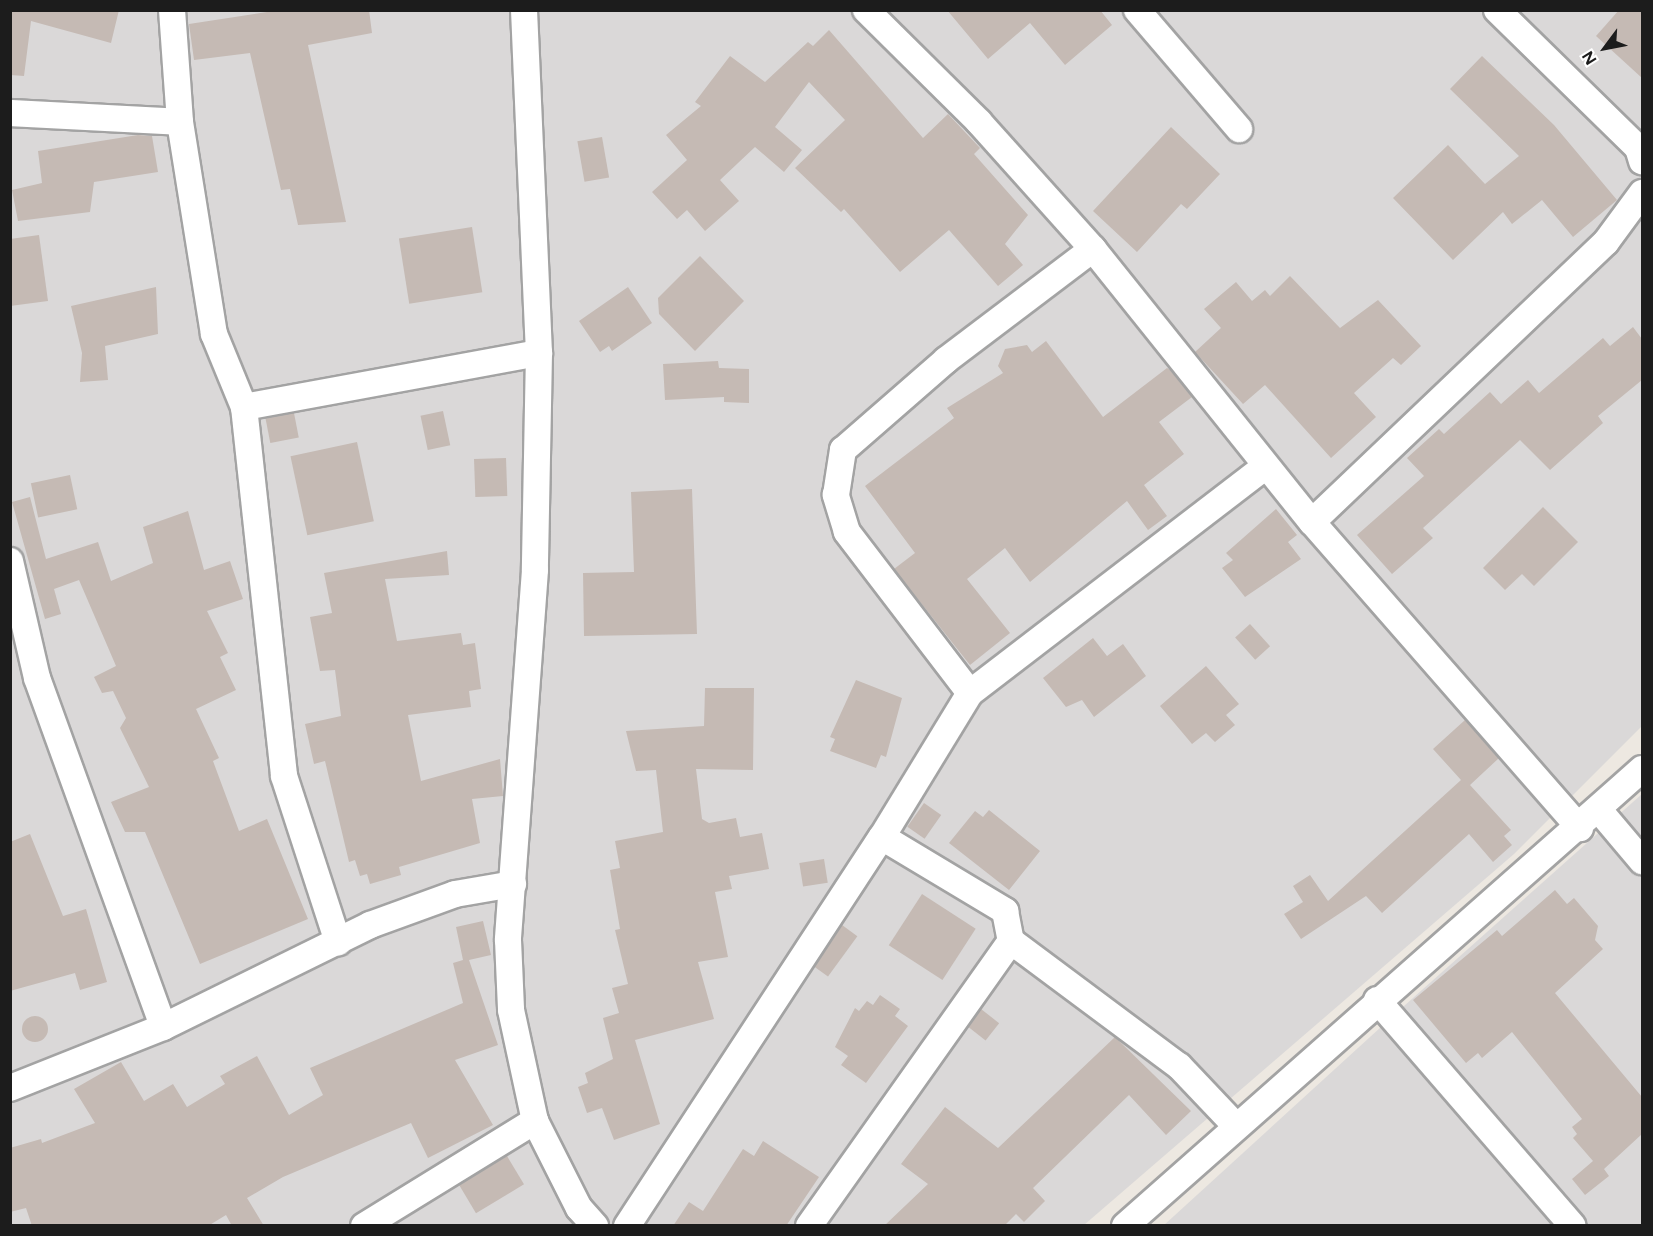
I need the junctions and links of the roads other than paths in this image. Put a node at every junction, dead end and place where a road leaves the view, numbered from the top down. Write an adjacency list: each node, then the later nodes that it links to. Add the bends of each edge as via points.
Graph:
1 (172, 10): 7 (street)
2 (524, 10): 12 (street)
3 (866, 10): 11 (street, via 979,122)
4 (1137, 10): 8 (street)
5 (1497, 10): 9 (street, via 1638,148)
6 (10, 113): 7 (street)
7 (180, 122): 13 (street, via 214,334)
8 (1239, 129)
9 (1642, 161)
10 (1642, 193): 15 (street, via 1606,243)
11 (1093, 249): 14 (street); 17 (street, via 946,360 843,450 836,495 846,532)
12 (539, 353): 13 (street); 23 (street, via 535,570)
13 (244, 407): 25 (street, via 284,776)
14 (1265, 467): 15 (street); 17 (street)
15 (1312, 522): 20 (street)
16 (10, 561): 27 (street, via 37,678)
17 (970, 693): 21 (street)
18 (1642, 769): 19 (street)
19 (1599, 810): 20 (street); 22 (street)
20 (1580, 828): 26 (street)
21 (882, 837): 24 (street, via 1005,911); 33 (street)
22 (1642, 861)
23 (513, 884): 25 (street, via 455,894); 29 (street, via 511,1010)
24 (1011, 941): 30 (street, via 1179,1066); 34 (street)
25 (338, 942): 27 (street)
26 (1377, 1000): 30 (street); 36 (street)
27 (163, 1028): 28 (street)
28 (10, 1088)
29 (535, 1121): 31 (street); 32 (street, via 579,1208)
30 (1236, 1126): 35 (street)
31 (364, 1226)
32 (595, 1226)
33 (627, 1226)
34 (809, 1226)
35 (1125, 1226)
36 (1573, 1226)

